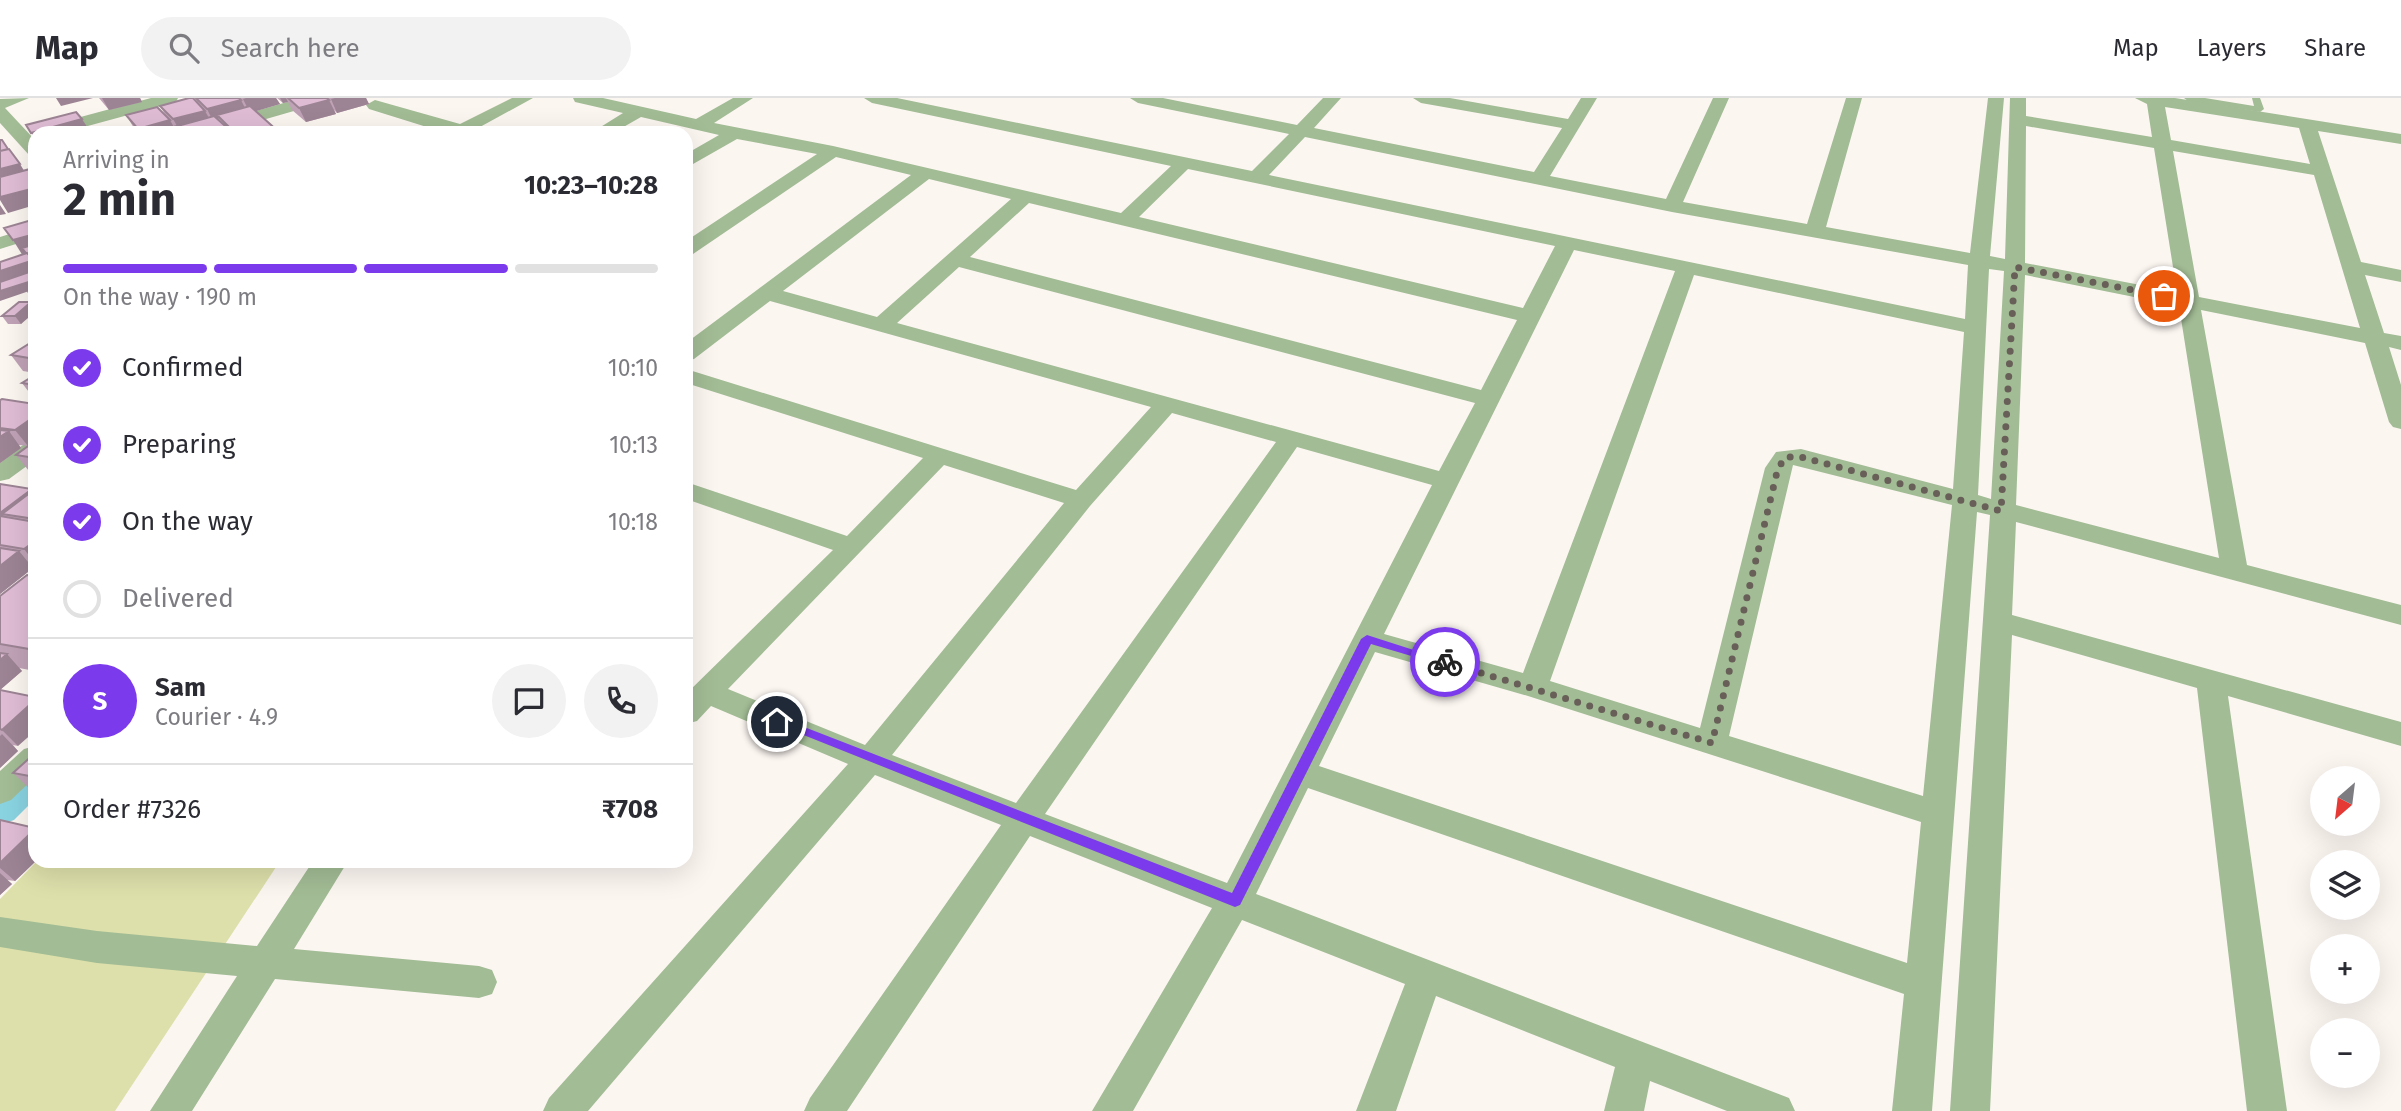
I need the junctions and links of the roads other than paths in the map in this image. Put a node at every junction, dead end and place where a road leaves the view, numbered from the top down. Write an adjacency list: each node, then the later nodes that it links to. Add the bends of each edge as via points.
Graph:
1 (21, 98): 19 (street)
2 (170, 98): 27 (street)
3 (319, 98): 28 (street)
4 (526, 98): 30 (street)
5 (581, 98): 22 (street)
6 (744, 98): 25 (street)
7 (872, 98): 41 (street)
8 (1138, 98): 32 (street)
9 (1333, 98): 32 (street)
10 (1421, 98): 18 (street)
11 (1589, 98): 26 (street)
12 (1721, 98): 47 (street)
13 (1854, 98): 49 (street)
14 (1996, 98): 55 (street)
15 (2188, 98): 16 (lane, via 2260,109)
16 (2256, 98)
17 (2149, 99): 24 (street); 38 (street)
18 (1450, 101): 26 (street)
19 (0, 104)
20 (374, 105): 29 (street)
21 (2019, 109): 38 (street); 58 (street)
22 (639, 111): 25 (street); 31 (street)
23 (0, 112): 34 (street)
24 (2307, 124): 35 (street); 42 (street)
25 (698, 125): 33 (street)
26 (1574, 125): 45 (street)
27 (68, 126)
28 (223, 126)
29 (442, 126)
30 (468, 126)
31 (612, 126)
32 (1302, 131): 44 (street); 45 (street)
33 (734, 133): 39 (street); 40 (street)
34 (28, 138)
35 (2401, 139)
36 (28, 141): 37 (street)
37 (0, 144)
38 (2163, 144): 42 (street); 61 (street)
39 (833, 151): 43 (street); 53 (street)
40 (693, 158)
41 (1184, 163): 44 (street); 48 (street)
42 (2322, 171): 57 (street)
43 (925, 173): 46 (street); 60 (street)
44 (1256, 178): 52 (street)
45 (1539, 179): 47 (street)
46 (1025, 197): 48 (street); 54 (street)
47 (1672, 206): 49 (street)
48 (1126, 219): 62 (street)
49 (1815, 231): 55 (street)
50 (28, 234): 51 (street)
51 (0, 243)
52 (1567, 243): 56 (street); 62 (street)
53 (693, 245)
54 (957, 260): 63 (street); 69 (street)
55 (1979, 261): 58 (street); 64 (street)
56 (1687, 266): 64 (street); 87 (street)
57 (2352, 266): 59 (street); 65 (street)
58 (2015, 267): 61 (street); 80 (street)
59 (2401, 276)
60 (766, 293): 63 (street); 67 (street)
61 (2189, 301): 65 (street); 82 (street)
62 (1530, 316): 69 (street)
63 (881, 325): 70 (street)
64 (1977, 328): 79 (street)
65 (2375, 338): 66 (street); 71 (street)
66 (2401, 344)
67 (693, 349)
68 (693, 378): 73 (street)
69 (1488, 400): 75 (street)
70 (1168, 402): 72 (street); 78 (street)
71 (2401, 422)
72 (1292, 437): 75 (street); 96 (street)
73 (941, 454): 78 (street); 81 (street)
74 (28, 456): 76 (street)
75 (1447, 481): 85 (street)
76 (4, 484)
77 (693, 492): 81 (street)
78 (1081, 500): 91 (street)
79 (1965, 502): 80 (street); 90 (street, via 1801,457 1786,457 1778,468); 95 (street)
80 (2001, 511): 82 (street); 84 (street)
81 (852, 547): 88 (street)
82 (2235, 573): 83 (street)
83 (2401, 615)
84 (1998, 621): 86 (street); 113 (street)
85 (1367, 639): 87 (street); 93 (street)
86 (2211, 683): 89 (street); 114 (street)
87 (1532, 687): 90 (street)
88 (696, 703): 91 (street)
89 (2401, 734)
90 (1712, 743): 95 (street)
91 (870, 761): 96 (street); 106 (street)
92 (28, 765): 94 (street)
93 (1300, 772): 98 (street); 103 (street)
94 (0, 791)
95 (1938, 814): 103 (street)
96 (1023, 819): 98 (street); 107 (street)
97 (326, 868): 100 (street)
98 (1235, 901): 101 (street); 108 (street)
99 (0, 932): 100 (street, via 97,947)
100 (266, 962): 102 (street); 105 (street)
101 (1426, 975): 104 (street); 109 (street)
102 (479, 982)
103 (1925, 985): 112 (street)
104 (1637, 1056): 110 (street); 111 (street)
105 (170, 1111)
106 (563, 1111)
107 (824, 1111)
108 (1112, 1111)
109 (1376, 1111)
110 (1624, 1111)
111 (1775, 1111)
112 (1912, 1111)
113 (1970, 1111)
114 (2267, 1111)

